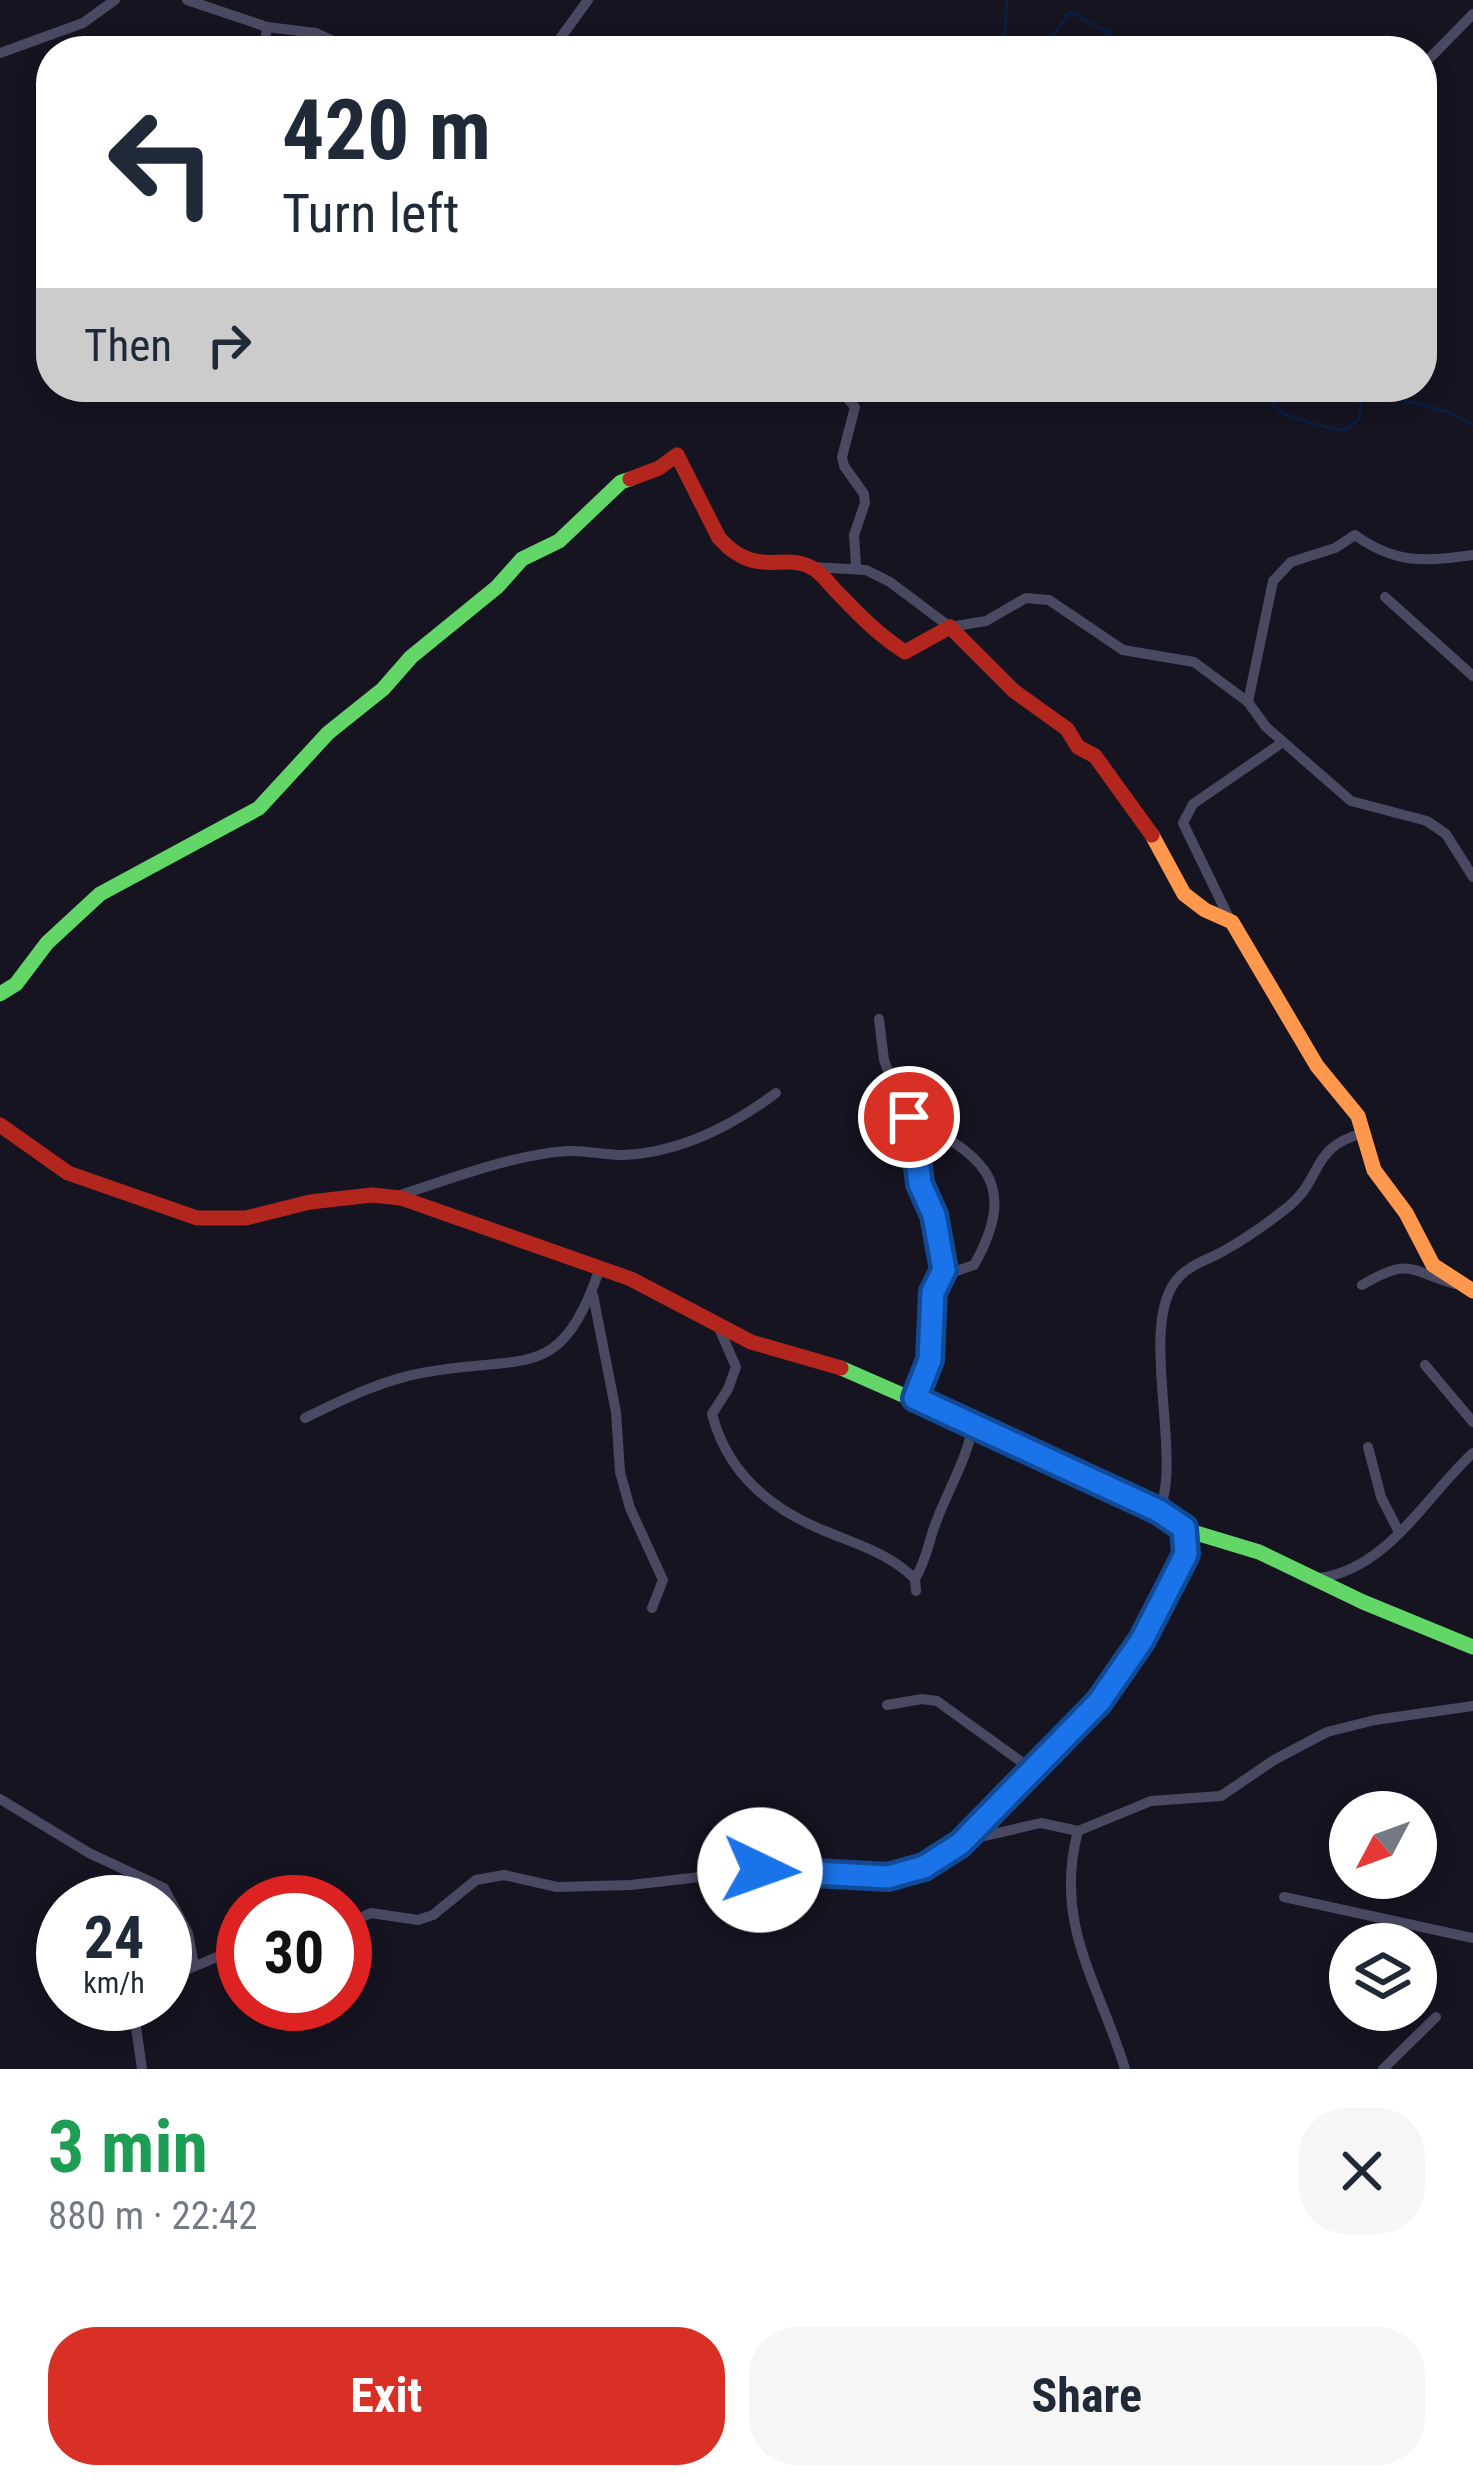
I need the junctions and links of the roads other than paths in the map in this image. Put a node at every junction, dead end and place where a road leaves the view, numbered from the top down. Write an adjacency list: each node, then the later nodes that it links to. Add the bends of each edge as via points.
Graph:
1 (115, 0): 6 (street)
2 (187, 0): 5 (street)
3 (588, 0): 9 (street)
4 (1473, 14): 11 (street)
5 (267, 27): 7 (street); 8 (street)
6 (47, 36)
7 (266, 36)
8 (322, 36)
9 (562, 36)
10 (36, 40): 12 (street)
11 (1437, 50)
12 (0, 53)
13 (851, 402): 15 (street, via 842,458 864,494)
14 (1473, 555): 20 (street, via 1387,556 1355,535 1291,562 1268,597)
15 (856, 566): 16 (street); 18 (street)
16 (812, 568): 18 (street, via 905,652); 24 (street, via 759,566 728,548 677,455 621,482 411,657 259,808 100,894)
17 (1385, 597): 19 (street)
18 (950, 627): 20 (street, via 986,621 1025,598 1049,600 1123,650 1194,662); 23 (street, via 1095,756 1184,894)
19 (1473, 676)
20 (1248, 703): 21 (street)
21 (1282, 742): 22 (street, via 1351,801 1438,827); 23 (street, via 1193,804 1184,823)
22 (1473, 877)
23 (1230, 920): 29 (street)
24 (0, 994)
25 (879, 1019): 27 (street)
26 (776, 1093): 30 (street, via 682,1146 622,1155 570,1150)
27 (903, 1114): 32 (street, via 934,1215); 32 (street, via 974,1157 997,1203 974,1265)
28 (0, 1125): 30 (street, via 68,1173 197,1218)
29 (1364, 1133): 34 (street, via 1374,1170 1432,1265); 44 (street, via 1337,1141 1295,1202 1193,1266 1167,1294 1161,1342 1168,1479)
30 (394, 1197): 31 (street)
31 (600, 1268): 35 (street); 36 (street)
32 (940, 1276): 38 (street, via 930,1360)
33 (1362, 1285): 34 (street, via 1398,1267)
34 (1472, 1290)
35 (592, 1291): 39 (street, via 583,1316 553,1348 514,1364 412,1376); 48 (street, via 620,1472 663,1580)
36 (717, 1323): 38 (street); 41 (street, via 736,1367 712,1414 728,1459 796,1517 898,1562 916,1585)
37 (1425, 1365): 40 (street)
38 (915, 1398): 41 (street)
39 (305, 1418)
40 (1473, 1422)
41 (973, 1425): 44 (street)
42 (1368, 1447): 46 (street)
43 (1473, 1453): 46 (street)
44 (1159, 1511): 45 (street)
45 (1184, 1528): 47 (street); 52 (street, via 1186,1554 1142,1640 1099,1702)
46 (1400, 1532): 47 (street, via 1343,1575)
47 (1316, 1578): 49 (street)
48 (652, 1608)
49 (1473, 1647)
50 (887, 1705): 52 (street, via 938,1701)
51 (1473, 1706): 54 (street, via 1327,1732 1221,1796 1151,1801)
52 (1034, 1771): 55 (street)
53 (0, 1799): 60 (street, via 164,1888 188,1933)
54 (1078, 1831): 55 (street, via 1041,1823); 63 (street, via 1070,1909 1076,1939)
55 (964, 1840): 57 (street, via 924,1867 888,1877 760,1870 557,1887 504,1875 476,1880 418,1921)
56 (1284, 1897): 58 (street)
57 (372, 1913)
58 (1473, 1938)
59 (216, 1957): 60 (street)
60 (194, 1966)
61 (137, 2031): 64 (street)
62 (1422, 2031): 65 (street)
63 (1126, 2068)
64 (142, 2069)
65 (1383, 2069)

